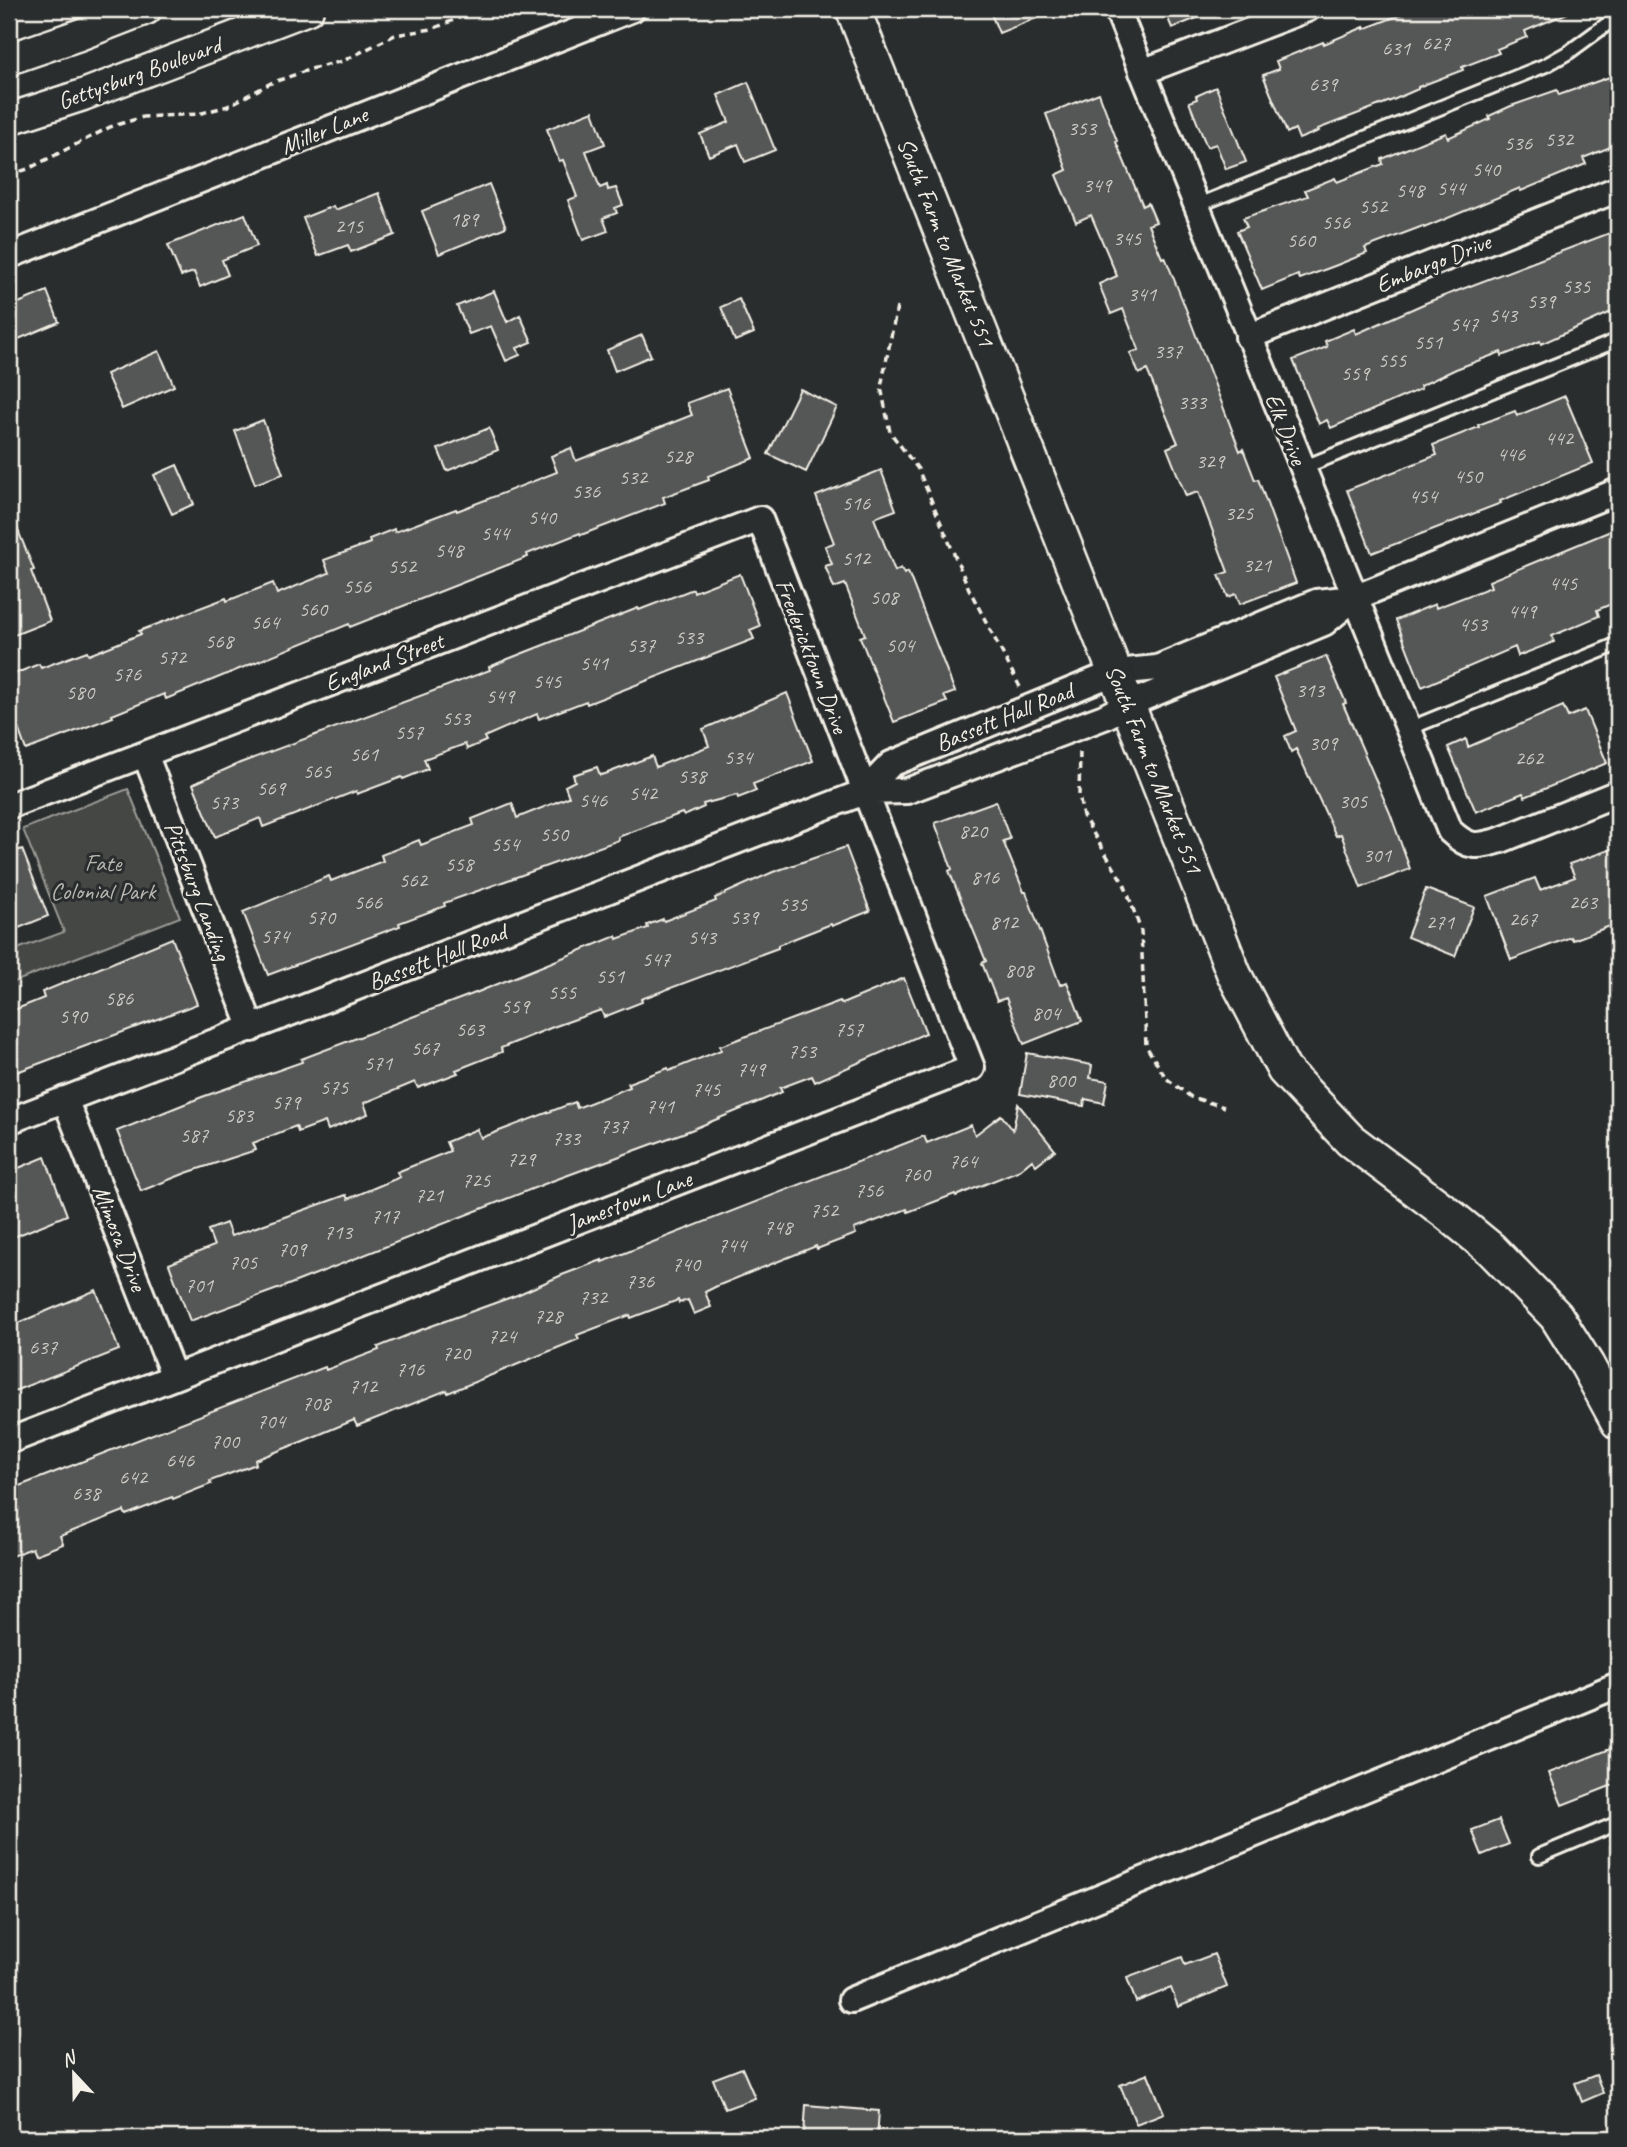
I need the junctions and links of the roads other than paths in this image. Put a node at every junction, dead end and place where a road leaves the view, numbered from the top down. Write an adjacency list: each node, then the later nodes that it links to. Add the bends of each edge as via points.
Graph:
1 (146, 9): 9 (street)
2 (308, 9): 11 (street, Gettysburg Boulevard)
3 (632, 9): 14 (street, Miller Lane)
4 (853, 9): 22 (main road, South Farm to Market 551)
5 (1117, 9): 10 (street, Elk Drive)
6 (1307, 9): 10 (street)
7 (1613, 9): 8 (lane)
8 (1618, 16): 13 (lane, via 1546,65)
9 (9, 59)
10 (1142, 72): 13 (street, Elk Drive)
11 (9, 119)
12 (1618, 188): 15 (street, Embargo Drive)
13 (1196, 206): 15 (street, Elk Drive)
14 (16, 253)
15 (1248, 337): 17 (street, Elk Drive)
16 (1618, 340): 17 (lane)
17 (1302, 468): 20 (street, Elk Drive)
18 (1618, 491): 20 (street, Bassett Hall Road)
19 (760, 519): 25 (street, England Street); 26 (street, Fredericktown Drive)
20 (1354, 598): 22 (street, Bassett Hall Road, via 1316,602 1157,668); 23 (street, Bassett Hall Road, via 1324,623); 24 (street, Elk Drive)
21 (1618, 643): 24 (lane)
22 (1116, 672): 23 (main road, South Farm to Market 551); 26 (street, Bassett Hall Road, via 891,764)
23 (1129, 704): 26 (street, Bassett Hall Road, via 907,791); 33 (main road, South Farm to Market 551, via 1234,974 1284,1070 1350,1140 1491,1249 1556,1316)
24 (1408, 729): 27 (street, Elk Drive, via 1446,823 1463,843 1481,846 1501,840)
25 (145, 754): 28 (street, England Street); 29 (street, Pittsburg Landing)
26 (864, 792): 29 (street, Bassett Hall Road); 32 (street, Jamestown Lane, via 972,1068)
27 (1618, 793)
28 (9, 806)
29 (252, 1028): 30 (street, Bassett Hall Road)
30 (65, 1099): 31 (street, Bassett Hall Road); 32 (street, Mimosa Drive)
31 (9, 1121)
32 (174, 1377): 34 (street, Jamestown Lane)
33 (1618, 1422)
34 (9, 1441)
35 (1618, 1685): 38 (street)
36 (1618, 1823): 37 (lane)
37 (1539, 1856)
38 (851, 2000)

